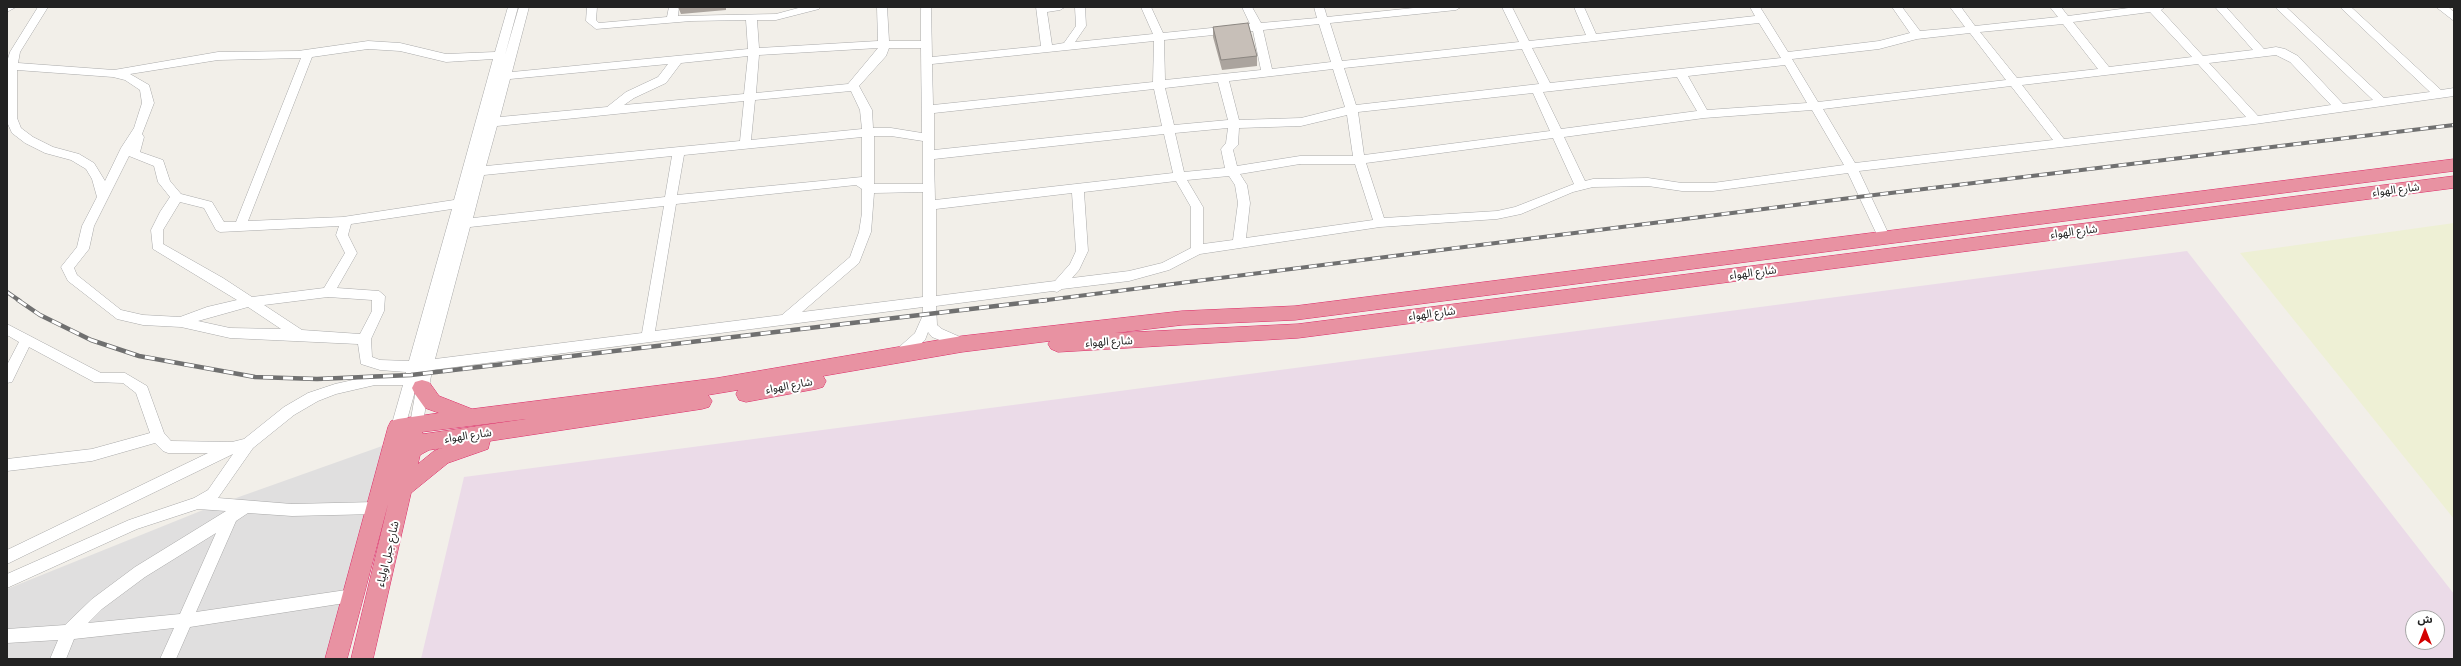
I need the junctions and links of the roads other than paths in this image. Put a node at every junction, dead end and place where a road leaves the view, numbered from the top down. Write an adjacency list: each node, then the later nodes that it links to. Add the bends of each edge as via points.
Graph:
1 (11, 7): 28 (street)
2 (43, 7): 55 (street, via 20,42)
3 (513, 7): 50 (street)
4 (524, 7): 61 (street)
5 (592, 7): 34 (street, via 590,21 596,26)
6 (674, 7): 34 (street)
7 (815, 7): 32 (street, via 786,16)
8 (882, 7): 44 (street)
9 (926, 7): 42 (street)
10 (1060, 7): 27 (street)
11 (1080, 7): 45 (street, via 1081,26)
12 (1146, 7): 40 (street)
13 (1247, 7): 37 (street)
14 (1319, 7): 35 (street)
15 (1456, 7): 29 (street)
16 (1507, 7): 43 (street)
17 (1579, 7): 41 (street)
18 (1768, 7): 30 (street)
19 (1897, 7): 39 (street)
20 (1955, 7): 38 (street)
21 (2055, 7): 36 (street)
22 (2155, 7): 36 (street); 54 (street)
23 (2220, 7): 48 (street)
24 (2280, 7): 70 (street)
25 (2345, 7): 68 (street)
26 (2441, 7): 33 (street)
27 (1041, 8): 46 (street)
28 (7, 10)
29 (1390, 10): 35 (street)
30 (1757, 11): 41 (street); 51 (street)
31 (726, 12): 32 (street); 34 (street)
32 (751, 16): 47 (street)
33 (2454, 18)
34 (672, 20)
35 (1323, 20): 37 (street); 56 (street)
36 (2066, 20): 38 (street); 59 (street)
37 (1257, 27): 40 (street); 57 (street)
38 (1971, 29): 39 (street); 63 (street)
39 (1917, 35): 51 (street, via 1879,45)
40 (1159, 36): 45 (street); 64 (street)
41 (1592, 37): 43 (street)
42 (926, 44): 44 (street); 53 (street)
43 (1525, 44): 56 (street); 66 (street)
44 (884, 46): 47 (street, via 853,45); 65 (street, via 879,57)
45 (1066, 48): 46 (street)
46 (1047, 50): 53 (street)
47 (754, 52): 52 (street); 69 (street)
48 (2262, 53): 54 (street); 72 (street, via 2286,53)
49 (308, 54): 50 (street, via 384,44 446,58); 60 (street, via 237,54); 108 (street)
50 (500, 56): 103 (street)
51 (1787, 58): 58 (street); 71 (street)
52 (677, 60): 61 (street); 73 (street, via 662,80 630,94)
53 (926, 61): 74 (street)
54 (2200, 61): 59 (street); 77 (street)
55 (9, 66): 60 (street); 101 (street, via 11,118 16,130 49,150 75,157 90,166 98,178)
56 (1338, 66): 57 (street); 75 (street)
57 (1267, 71): 62 (street)
58 (1680, 72): 66 (street); 76 (street)
59 (2106, 72): 63 (street)
60 (112, 73): 80 (street, via 129,77 145,88 148,103)
61 (506, 76): 78 (street)
62 (1222, 77): 64 (street); 79 (street)
63 (2013, 81): 71 (street); 85 (street)
64 (1159, 85): 74 (street); 81 (street)
65 (853, 87): 69 (street); 82 (street, via 866,110)
66 (1541, 88): 75 (street, via 1420,100 1358,108); 83 (street)
67 (2454, 92): 68 (street)
68 (2440, 94): 70 (street)
69 (750, 97): 73 (street); 86 (street)
70 (2383, 103): 72 (street)
71 (1816, 106): 76 (street); 91 (street)
72 (2341, 109): 77 (street)
73 (611, 110): 78 (street)
74 (927, 110): 84 (street)
75 (1352, 111): 79 (street, via 1333,112 1301,122); 89 (street)
76 (1704, 114): 83 (street)
77 (2255, 120): 85 (street)
78 (493, 122): 92 (street)
79 (1234, 123): 81 (street); 93 (street, via 1232,145 1227,149)
80 (140, 129): 100 (street, via 134,154 159,163 164,182); 101 (street, via 127,148)
81 (1168, 130): 88 (street); 94 (street)
82 (868, 132): 84 (street, via 891,132); 86 (street); 97 (street)
83 (1557, 135): 89 (street); 96 (street)
84 (928, 138): 88 (street)
85 (2060, 141): 91 (street)
86 (745, 144): 87 (street)
87 (679, 150): 92 (street); 102 (street)
88 (928, 155): 98 (street)
89 (1359, 160): 93 (street, via 1300,160); 107 (street)
90 (2454, 165): 109 (highway, شارع الهواء)
91 (1852, 168): 96 (street, via 1698,189 1648,182); 109 (street)
92 (479, 171): 106 (street)
93 (1232, 171): 94 (street); 110 (street, via 1240,185 1244,203)
94 (1179, 176): 99 (street); 111 (street, via 1197,207)
95 (2454, 182): 130 (highway, شارع الهواء, via 1298,331 1045,345 898,366 780,388)
96 (1582, 185): 107 (street, via 1535,205 1497,215)
97 (867, 187): 98 (street, via 891,190); 102 (street, via 858,180); 116 (street, via 867,223 855,260)
98 (929, 188): 104 (street)
99 (1078, 188): 104 (street); 112 (street, via 1082,251 1075,267)
100 (177, 197): 108 (street, via 208,205 220,227); 114 (street, via 157,230 157,246 219,281)
101 (103, 199): 117 (street, via 88,226 83,249 67,266 72,278 117,314 144,320)
102 (672, 199): 106 (street); 120 (street)
103 (458, 204): 105 (street); 127 (street)
104 (929, 205): 115 (street)
105 (343, 222): 108 (street); 113 (street, via 345,225 342,235 351,253)
106 (465, 223): 125 (street)
107 (1380, 223): 110 (street)
108 (240, 226)
109 (1884, 237): 123 (highway, شارع الهواء, via 1295,313 1182,318)
110 (1238, 245): 111 (street)
111 (1197, 250): 112 (street, via 1150,272)
112 (1057, 287): 115 (street)
113 (328, 292): 114 (street); 121 (street, via 379,296 378,311)
114 (248, 302): 117 (street, via 207,312); 119 (street)
115 (929, 308): 116 (street); 123 (street, via 931,327 937,333); 124 (street, via 920,336)
116 (785, 320): 120 (street)
117 (181, 322): 119 (street, via 230,332)
118 (7, 329): 122 (street)
119 (298, 335): 121 (street)
120 (648, 336): 125 (street)
121 (364, 339): 127 (street, via 366,360)
122 (26, 341): 126 (street); 131 (street, via 99,378 125,378 142,390)
123 (962, 344): 124 (highway, شارع الهواء)
124 (902, 353): 128 (highway, شارع الهواء, via 717,386)
125 (426, 366): 127 (street); 127 (street)
126 (7, 378)
127 (415, 378): 128 (highway, via 432,402); 129 (street); 129 (street); 132 (street, via 375,380 313,397)
128 (471, 417): 129 (highway, شارع الهواء)
129 (408, 426): 133 (highway)
130 (533, 427): 133 (highway, شارع الهواء, via 425,442); 135 (highway, via 441,457)
131 (158, 436): 132 (street, via 168,447); 134 (street, via 92,455)
132 (241, 445): 136 (street, via 213,494); 140 (street)
133 (399, 450): 135 (highway, شارع جبل اولياء); 138 (highway, شارع جبل اولياء)
134 (7, 465)
135 (404, 487): 149 (highway, شارع جبل اولياء)
136 (198, 503): 137 (street); 141 (street, via 134,524)
137 (247, 506): 138 (street, via 305,510); 139 (street)
138 (376, 508): 142 (highway, شارع جبل اولياء)
139 (230, 517): 143 (street); 144 (street, via 140,572 93,608)
140 (7, 557)
141 (8, 581)
142 (353, 596): 143 (street); 148 (highway, شارع جبل اولياء)
143 (187, 620): 144 (street); 147 (street, via 172,645)
144 (69, 632): 145 (street); 146 (street)
145 (7, 636)
146 (58, 659)
147 (168, 659)
148 (336, 659)
149 (362, 659)

